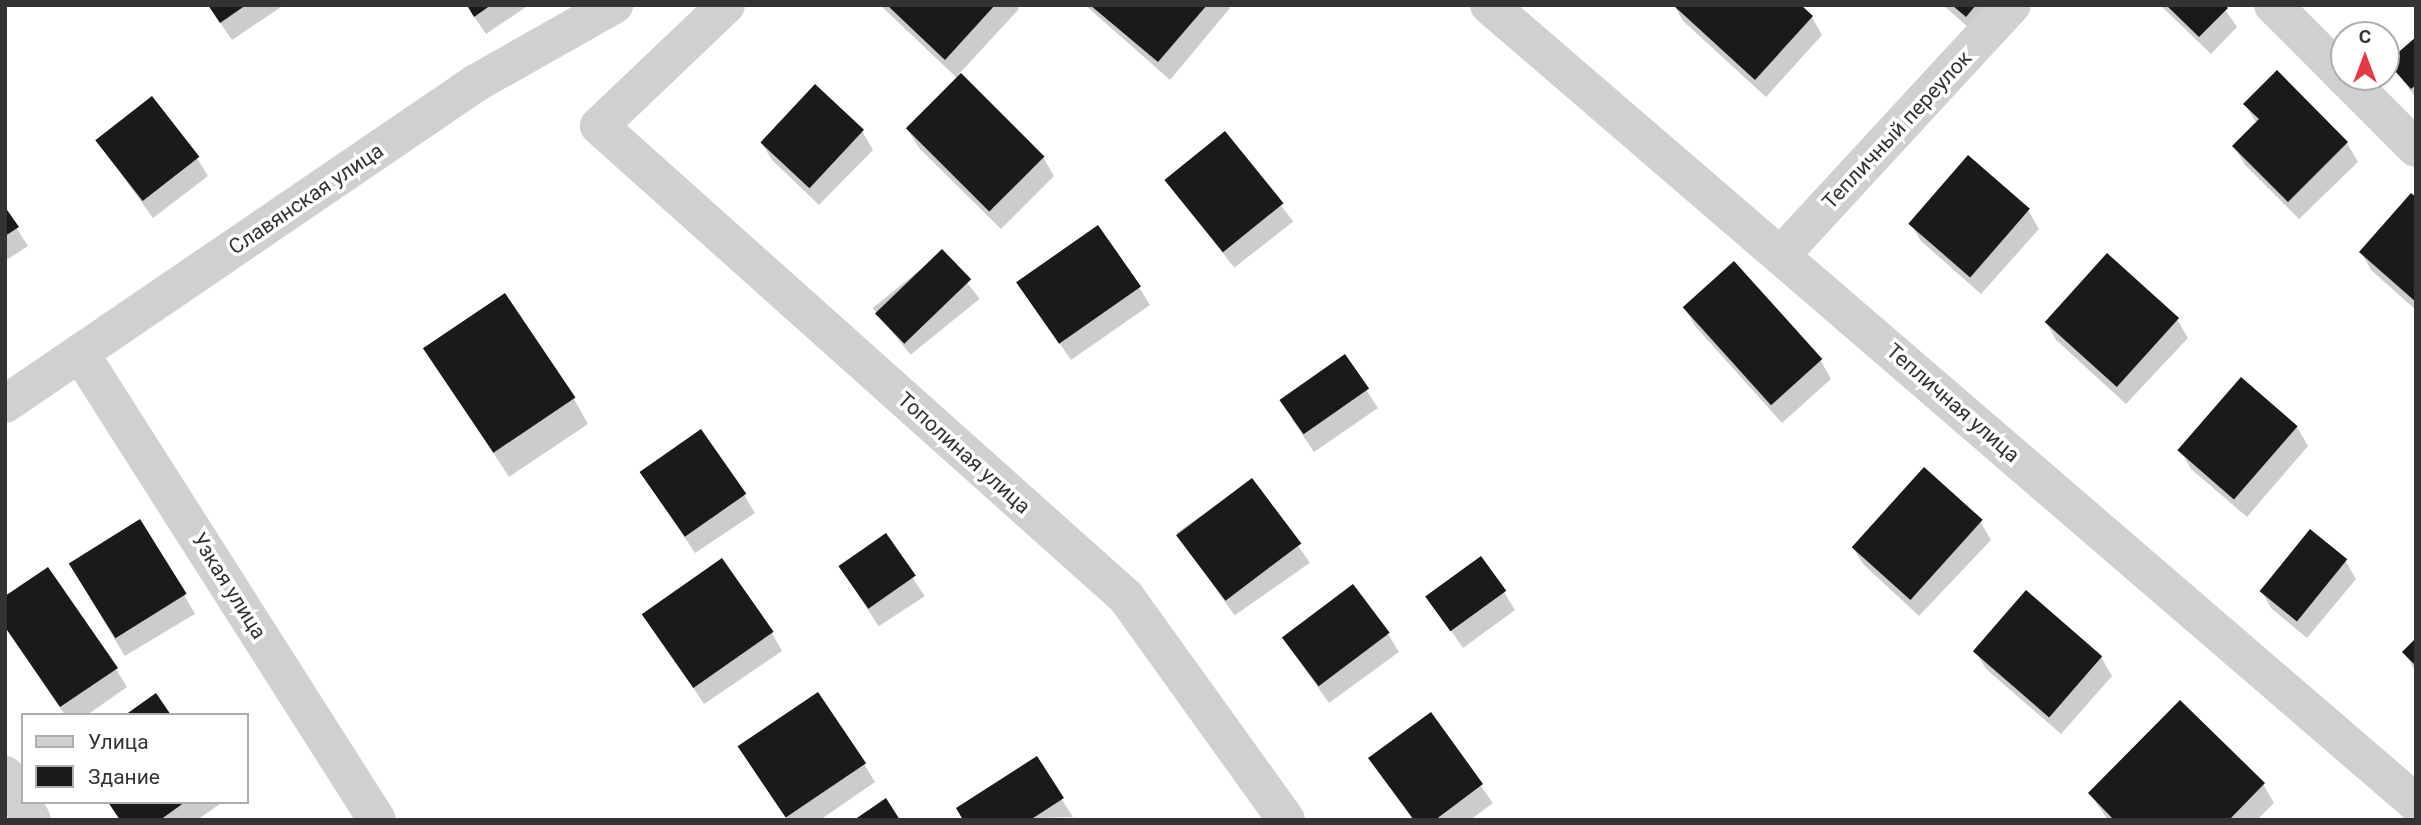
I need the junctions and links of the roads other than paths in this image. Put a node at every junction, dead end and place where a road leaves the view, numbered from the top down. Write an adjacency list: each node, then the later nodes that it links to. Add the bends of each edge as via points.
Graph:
1 (614, 5): 10 (street, Славянская улица, via 475,83)
2 (726, 5): 18 (street, Тополиная улица, via 599,125 1126,597)
3 (1489, 5): 9 (street, Тепличная улица)
4 (2012, 5): 9 (street, Тепличный переулок)
5 (2273, 5): 6 (street)
6 (2330, 63)
7 (2358, 91): 8 (street)
8 (2416, 148)
9 (1781, 255): 14 (street, Тепличная улица)
10 (80, 353): 11 (street, Славянская улица); 17 (street, Узкая улица)
11 (5, 404)
12 (5, 775): 13 (street)
13 (21, 802)
14 (2416, 803)
15 (22, 804): 16 (street)
16 (32, 820)
17 (377, 820)
18 (1286, 820)

